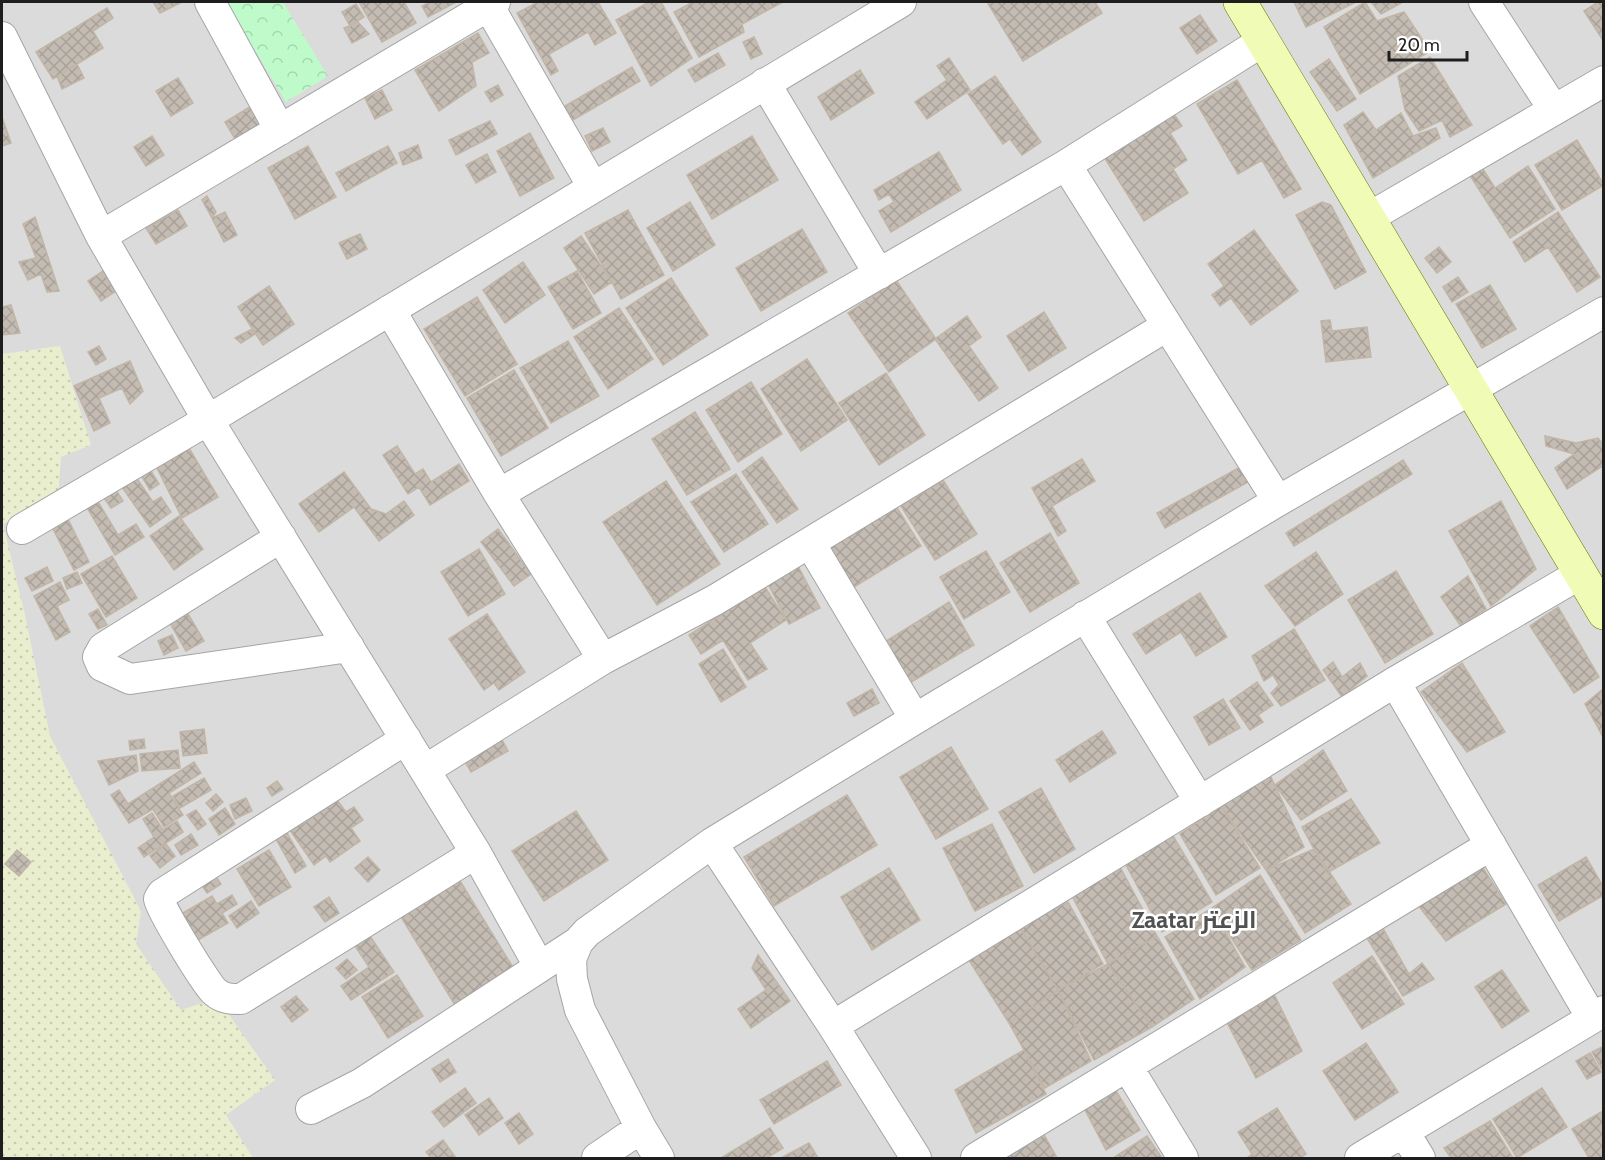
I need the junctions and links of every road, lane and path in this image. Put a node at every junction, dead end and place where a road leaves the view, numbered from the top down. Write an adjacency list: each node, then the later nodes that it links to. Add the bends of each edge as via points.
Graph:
1 (210, 2): 11 (street)
2 (901, 2): 9 (street)
3 (1240, 2): 7 (main road)
4 (1484, 2): 10 (street)
5 (491, 3): 11 (street); 13 (street)
6 (2, 37): 15 (street)
7 (1263, 41): 12 (street); 14 (main road)
8 (1604, 81): 10 (street)
9 (765, 83): 13 (street); 16 (street)
10 (1554, 110): 14 (street)
11 (280, 130): 15 (street)
12 (1066, 165): 16 (street); 19 (street)
13 (593, 187): 17 (street)
14 (1368, 218): 20 (main road)
15 (101, 236): 21 (street)
16 (879, 274): 22 (street)
17 (390, 310): 21 (street); 22 (street)
18 (1604, 312): 20 (street)
19 (1167, 326): 23 (street); 26 (street)
20 (1470, 390): 23 (street); 27 (main road)
21 (208, 420): 24 (street); 25 (street)
22 (499, 494): 31 (street)
23 (1278, 501): 29 (street)
24 (21, 529)
25 (281, 537): 30 (street); 30 (street, via 103,648 98,657 102,666 130,679)
26 (810, 543): 31 (street, via 715,600); 33 (street)
27 (1580, 574): 28 (main road); 32 (street)
28 (1604, 613)
29 (1085, 616): 33 (street); 36 (street)
30 (349, 647): 34 (street)
31 (603, 659): 35 (street)
32 (1395, 682): 36 (street); 38 (street)
33 (915, 719): 37 (street)
34 (406, 739): 35 (street); 39 (street, via 162,894 159,899 165,914 213,991 230,999 241,999)
35 (425, 770): 39 (street)
36 (1200, 802): 43 (street)
37 (712, 843): 40 (street); 43 (street)
38 (1491, 845): 42 (street); 44 (street)
39 (476, 853): 41 (street)
40 (578, 942): 41 (street); 46 (street, via 571,959 580,1010)
41 (539, 966): 45 (street, via 362,1083)
42 (1598, 1014): 47 (street)
43 (833, 1026): 50 (street)
44 (1126, 1066): 51 (street); 52 (street)
45 (311, 1109)
46 (641, 1128): 48 (street); 49 (street)
47 (1404, 1132): 53 (street); 54 (street)
48 (597, 1158)
49 (659, 1158)
50 (916, 1158)
51 (976, 1158)
52 (1183, 1158)
53 (1360, 1158)
54 (1420, 1158)

